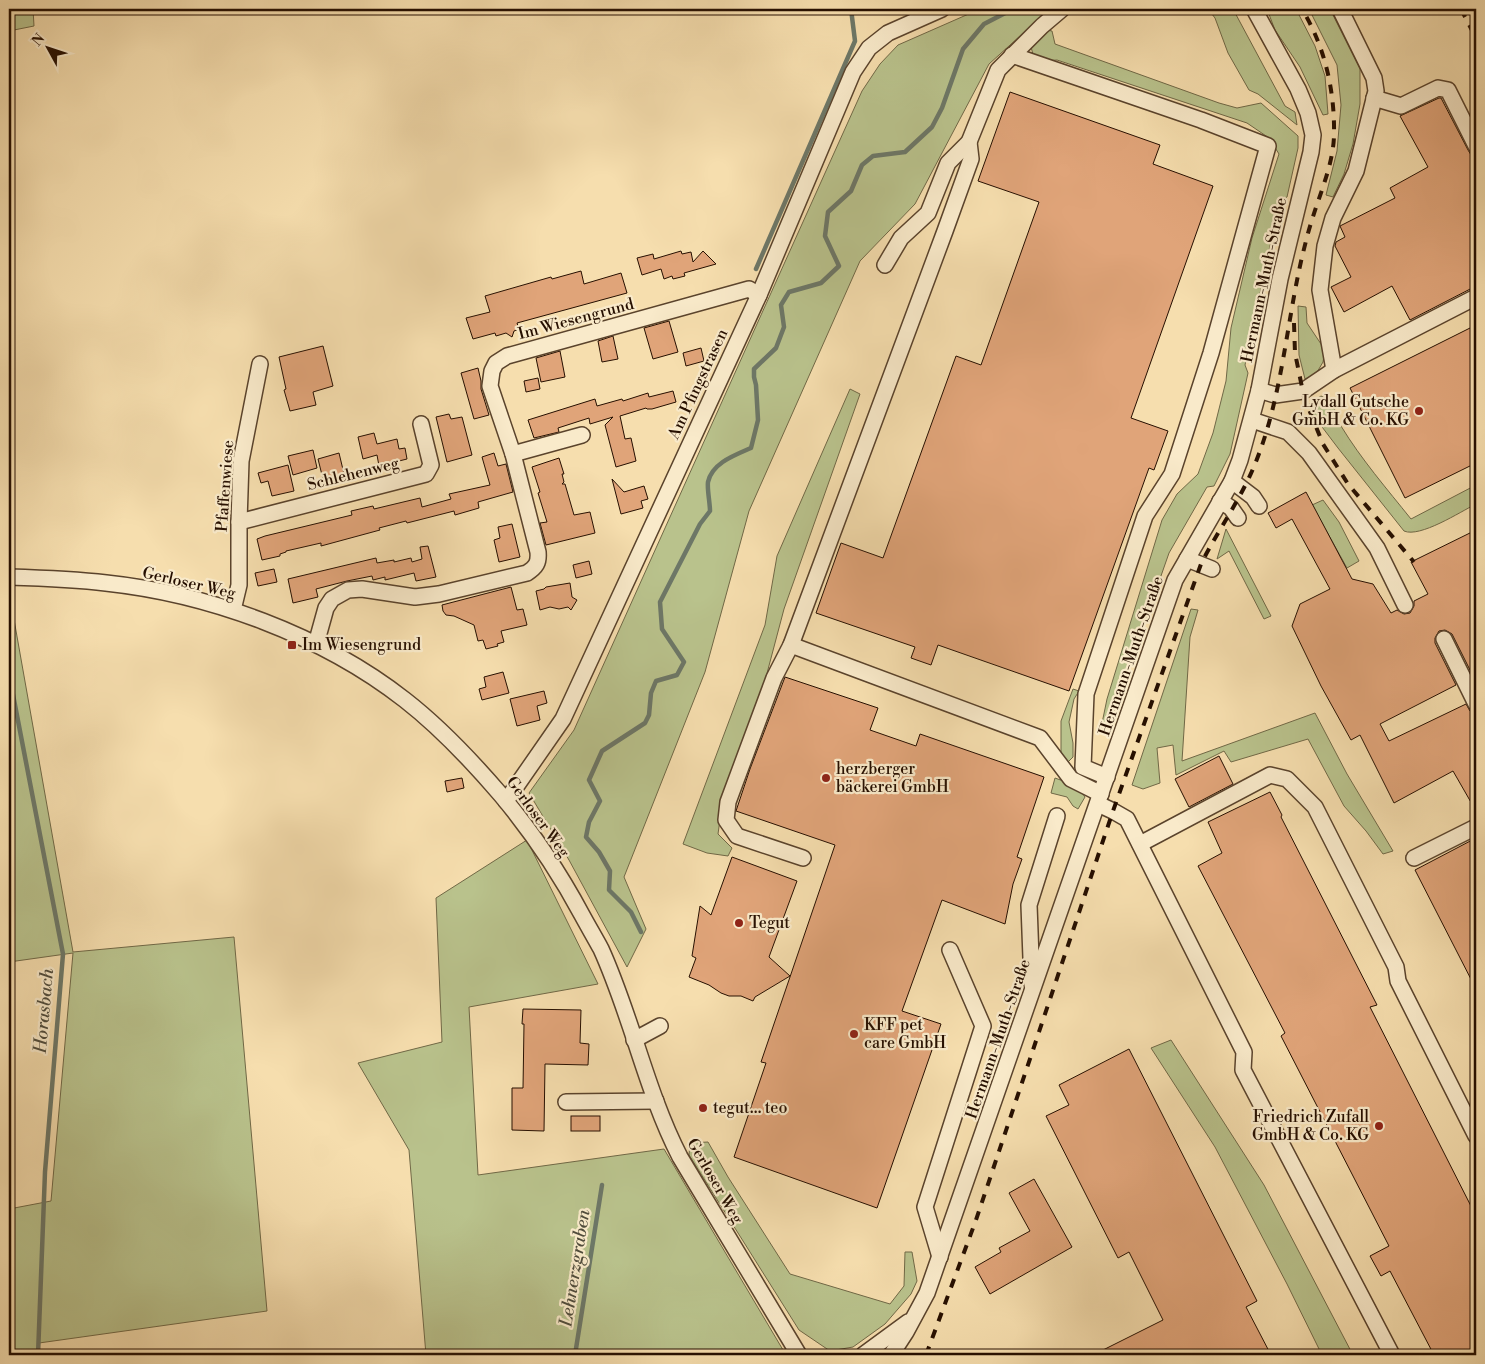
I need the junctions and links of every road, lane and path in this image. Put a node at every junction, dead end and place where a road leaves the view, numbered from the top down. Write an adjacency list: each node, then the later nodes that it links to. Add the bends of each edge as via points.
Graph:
1 (942, 9): 10 (street, Am Pfingstrasen, via 888,33 869,48 852,72)
2 (1062, 9): 5 (street)
3 (1254, 9): 14 (street, Hermann-Muth-Straße, via 1298,89 1313,135)
4 (1340, 9): 6 (street, via 1374,78)
5 (1012, 55): 7 (street, via 998,70); 33 (street, via 1268,146 1211,353 1172,474 1145,516 1086,694 1082,767)
6 (1374, 98): 8 (street, via 1401,106 1438,88 1448,90); 13 (street, via 1356,171 1333,218 1325,246 1320,290)
7 (969, 142): 9 (street, via 948,163 928,213 901,238); 31 (street, via 971,159)
8 (1476, 146)
9 (885, 266)
10 (759, 295): 18 (street, Im Wiesengrund, via 749,289 506,356 492,370 490,386); 35 (street, Am Pfingstrasen, via 563,719)
11 (1476, 297): 13 (street)
12 (260, 364): 23 (street, Pfaffenwiese, via 241,461)
13 (1334, 370): 14 (street, via 1302,391 1275,395)
14 (1259, 390): 15 (street, Hermann-Muth-Straße)
15 (1252, 420): 19 (street, Hermann-Muth-Straße); 27 (street, via 1288,432 1309,454 1377,548)
16 (421, 424): 23 (street, Schlehenweg, via 431,465 426,474)
17 (582, 435): 18 (street)
18 (513, 454): 30 (street, Im Wiesengrund, via 538,552 539,561 534,569 415,597 348,590 332,599 326,608)
19 (1232, 481): 20 (street, Hermann-Muth-Straße); 21 (street, via 1253,497)
20 (1220, 501): 22 (street); 24 (street, Hermann-Muth-Straße)
21 (1259, 506)
22 (1238, 518)
23 (238, 522): 28 (street, Pfaffenwiese, via 239,585)
24 (1187, 559): 25 (street); 33 (street, Hermann-Muth-Straße, via 1175,580)
25 (1212, 569)
26 (9, 577): 28 (street, Gerloser Weg, via 108,583)
27 (1405, 605)
28 (233, 610): 30 (street, Gerloser Weg)
29 (1444, 639): 32 (street)
30 (316, 644): 35 (street, Gerloser Weg, via 370,674 418,710 455,744)
31 (791, 645): 34 (street, via 1040,738 1071,779); 39 (street, via 774,678 728,802 726,820 737,836)
32 (1476, 704)
33 (1107, 776): 34 (street, Hermann-Muth-Straße)
34 (1100, 799): 38 (street, via 1127,819); 42 (street, Hermann-Muth-Straße)
35 (506, 801): 44 (street, Gerloser Weg, via 542,849 600,948)
36 (1056, 816): 42 (street, via 1028,905)
37 (1476, 827): 40 (street)
38 (1140, 844): 47 (street, via 1270,775 1287,779 1314,807 1396,967 1398,981); 53 (street, via 1244,1052 1243,1070)
39 (803, 858)
40 (1414, 858)
41 (950, 950): 48 (street, via 983,1026 925,1207)
42 (1032, 994): 48 (street, Hermann-Muth-Straße)
43 (660, 1026): 44 (street)
44 (634, 1040): 45 (street, Gerloser Weg)
45 (656, 1101): 46 (street); 50 (street, Gerloser Weg, via 666,1131 680,1157)
46 (566, 1102)
47 (1476, 1136)
48 (940, 1257): 49 (street, Hermann-Muth-Straße, via 927,1293)
49 (913, 1318): 51 (street, Hermann-Muth-Straße); 52 (street, Hermann-Muth-Straße)
50 (799, 1355)
51 (862, 1355)
52 (891, 1355)
53 (1392, 1355)

